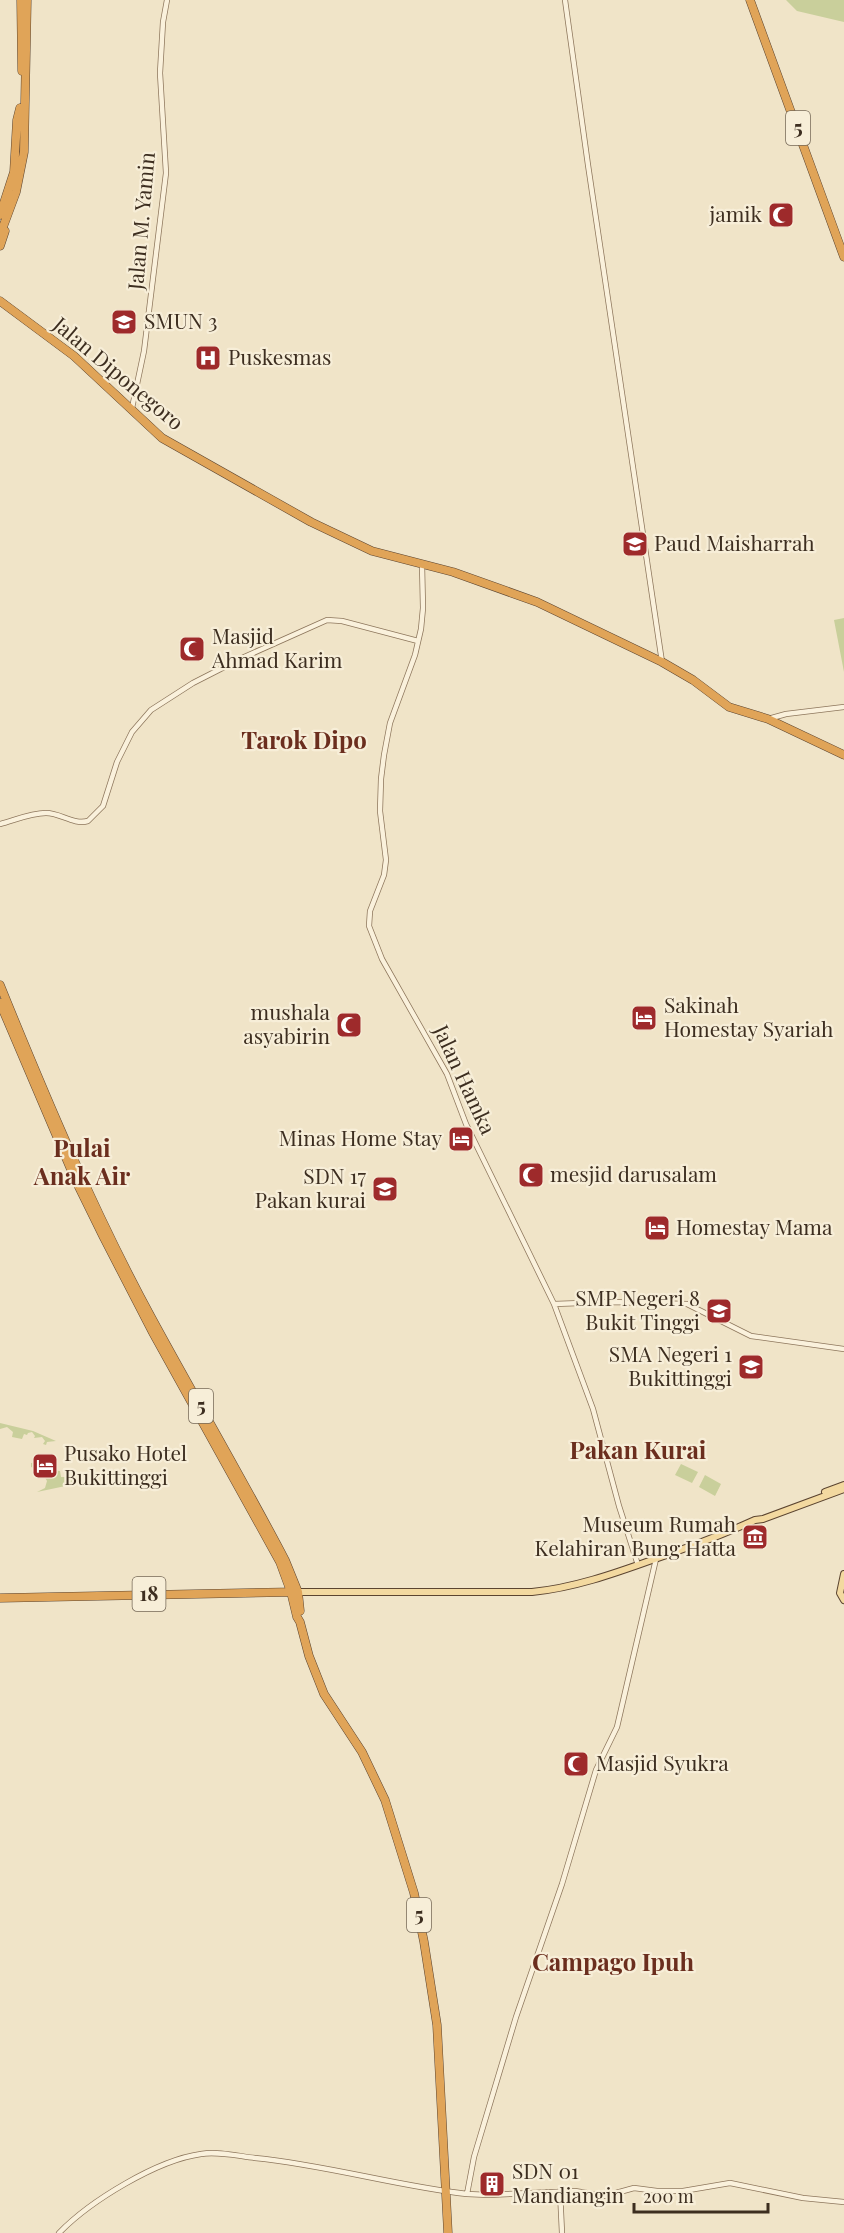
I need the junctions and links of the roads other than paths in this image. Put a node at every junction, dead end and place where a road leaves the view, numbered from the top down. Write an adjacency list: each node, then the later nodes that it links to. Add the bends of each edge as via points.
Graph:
1 (21, 0): 6 (highway)
2 (27, 0): 6 (highway)
3 (167, 0): 15 (street, Jalan M. Yamin, via 160,73 166,173 144,351)
4 (565, 0): 18 (street)
5 (750, 0): 13 (highway, 5)
6 (24, 65): 7 (highway)
7 (22, 108): 8 (highway); 9 (highway, via 17,120 14,172); 12 (highway, via 28,127 26,164)
8 (22, 121): 10 (highway, via 18,173); 11 (highway, via 21,173)
9 (0, 215)
10 (0, 226)
11 (0, 235)
12 (0, 246)
13 (844, 257)
14 (0, 301): 15 (highway, Jalan Diponegoro, via 75,356)
15 (132, 408): 16 (highway, Jalan Diponegoro, via 162,438 216,470 359,546)
16 (422, 564): 17 (street, Jalan Hamka, via 423,617); 18 (highway, Jalan Diponegoro, via 487,582 537,602)
17 (418, 641): 22 (street, via 342,621 322,622 193,683 151,710 132,732 117,762 103,806 88,821 76,822 44,813); 26 (street, Jalan Hamka, via 387,738 380,794 386,860 369,926 382,959 447,1074 466,1124)
18 (662, 662): 20 (highway, Jalan Diponegoro, via 729,707)
19 (844, 707): 20 (street)
20 (768, 719): 21 (highway, Jalan Diponegoro)
21 (844, 755)
22 (0, 824)
23 (0, 985): 25 (highway)
24 (0, 1003): 25 (highway)
25 (12, 1023): 34 (highway, 5, via 75,1179)
26 (554, 1304): 27 (street, via 687,1304 751,1336); 32 (street, Jalan Hamka, via 593,1409)
27 (844, 1349)
28 (844, 1485): 30 (main road)
29 (844, 1490): 30 (main road)
30 (755, 1520): 31 (main road)
31 (656, 1559): 32 (main road); 39 (street, via 617,1727 596,1770 516,2017)
32 (638, 1565): 34 (main road, via 573,1585 532,1592)
33 (844, 1574): 36 (main road, via 840,1593)
34 (295, 1592): 35 (highway, 18); 37 (highway, 5, via 297,1617 324,1694 362,1752 383,1795 414,1893 437,2025)
35 (0, 1598)
36 (844, 1600)
37 (445, 2190): 39 (street); 41 (street, via 307,2163 203,2153 175,2160 105,2196); 42 (highway, 5)
38 (560, 2191): 39 (street); 40 (street, via 610,2196 634,2188 683,2191 730,2183); 43 (street)
39 (466, 2194)
40 (844, 2202)
41 (59, 2233)
42 (448, 2233)
43 (562, 2233)

